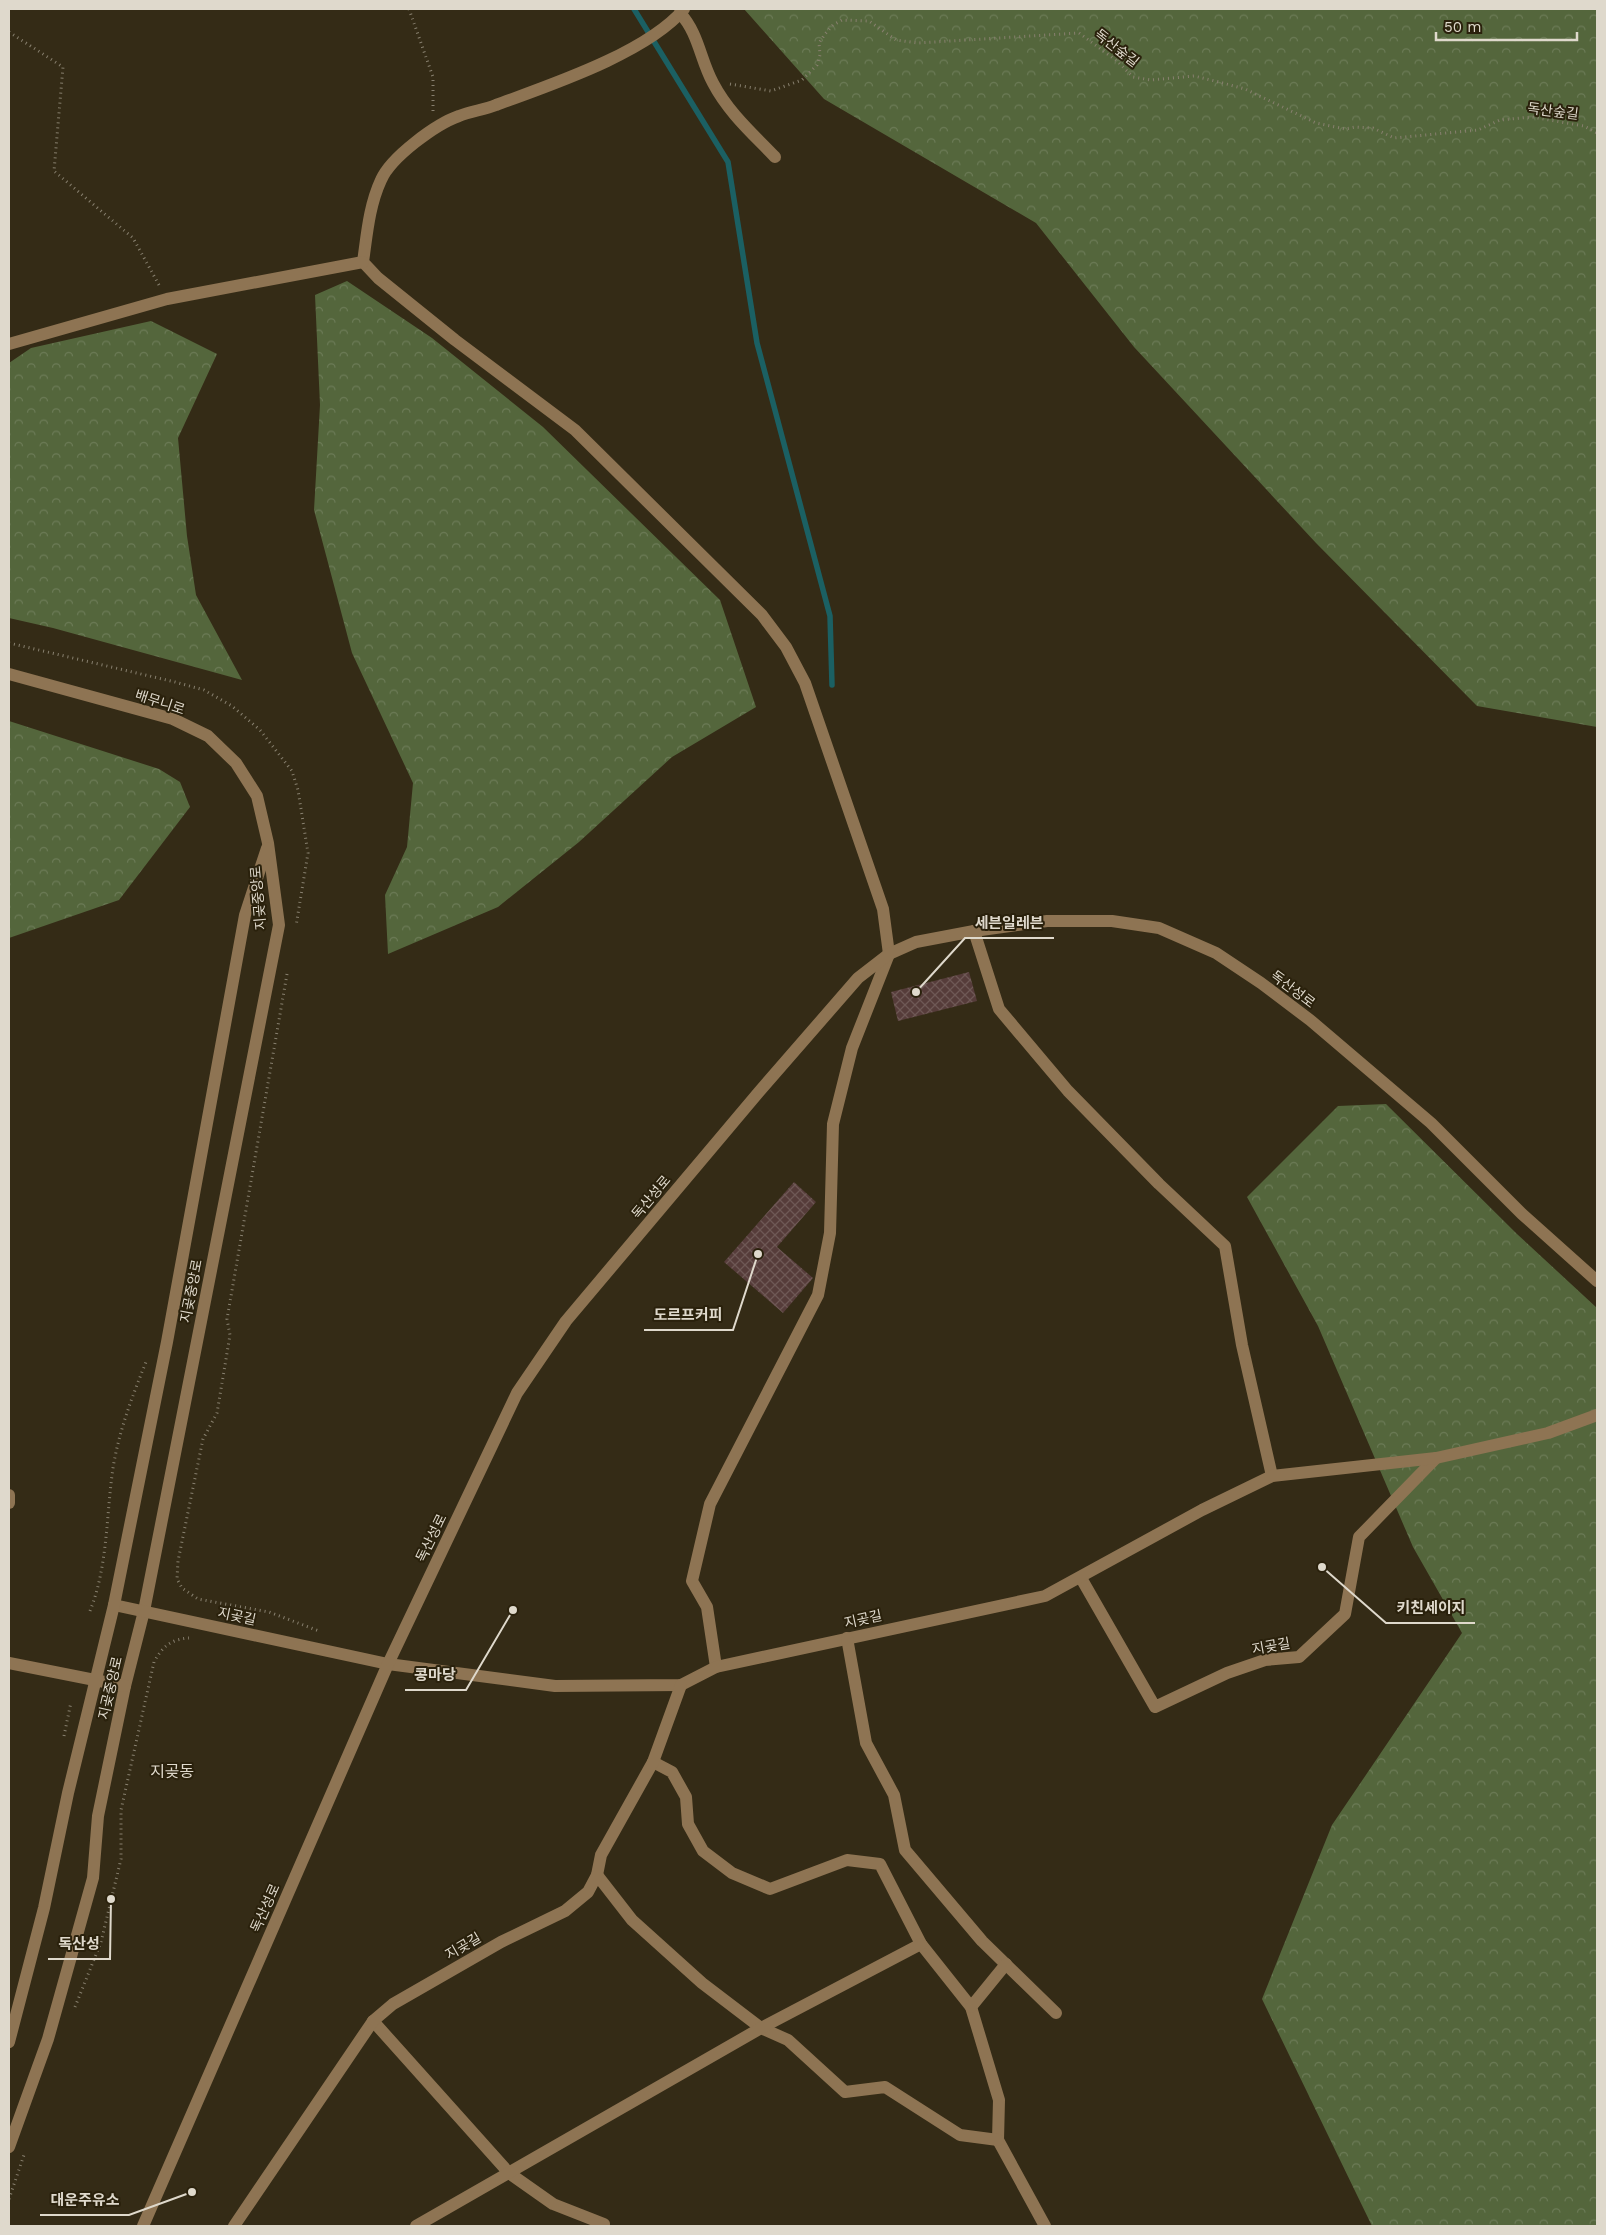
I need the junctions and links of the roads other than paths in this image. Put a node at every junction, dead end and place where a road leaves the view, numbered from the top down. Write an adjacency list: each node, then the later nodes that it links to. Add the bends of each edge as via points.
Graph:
1 (682, 11): 2 (street, via 691,25 712,83 739,121); 3 (street, via 635,48 434,128 403,154 381,179 369,218)
2 (775, 157)
3 (363, 262): 4 (street, via 167,298); 8 (street, via 378,278 455,340 575,430 768,623 786,647 805,683 884,909)
4 (9, 344)
5 (9, 674): 6 (street, 배무니로, via 173,719 208,736 236,763 257,796)
6 (268, 843): 16 (street, 지곶중앙로, via 245,915 167,1342); 17 (street, 지곶중앙로, via 279,925)
7 (974, 931): 8 (street, 독산성로, via 916,942); 9 (street, 독산성로, via 1047,921 1112,921 1159,928 1216,953 1310,1020 1431,1123 1522,1214); 12 (street, via 999,1009 1068,1091 1225,1246 1242,1345)
8 (889, 954): 20 (street, 독산성로, via 858,978 566,1321 517,1393); 21 (street, via 852,1048 833,1124 830,1232 818,1295 710,1504 692,1581 707,1607)
9 (1597, 1281)
10 (1597, 1415): 11 (street, 지곶길, via 1548,1433)
11 (1436, 1458): 12 (street, 지곶길); 15 (street, 지곶길, via 1359,1537 1345,1614 1299,1657 1266,1660 1227,1673 1156,1707)
12 (1272, 1476): 15 (street, 지곶길, via 1202,1510)
13 (9, 1495): 14 (street)
14 (9, 1503)
15 (1081, 1578): 18 (street, 지곶길, via 1045,1596)
16 (114, 1605): 17 (street, 지곶길); 22 (street, 지곶중앙로)
17 (144, 1611): 20 (street, 지곶길); 24 (street, 지곶중앙로)
18 (847, 1638): 21 (street, 지곶길); 28 (street, via 866,1744 894,1795 905,1850 982,1941)
19 (9, 1663): 22 (street)
20 (388, 1664): 23 (street, 지곶길, via 555,1686); 38 (street, 독산성로)
21 (716, 1667): 23 (street, 지곶길)
22 (95, 1680): 24 (street); 33 (street, 지곶중앙로, via 44,1908)
23 (681, 1685): 25 (street, 지곶길)
24 (125, 1686): 35 (street, 지곶중앙로, via 98,1816 93,1878 48,2038)
25 (654, 1762): 26 (street, 지곶길, via 601,1855); 27 (street, via 672,1772 686,1797 688,1824 704,1851 732,1873 770,1889 847,1860 880,1864)
26 (597, 1875): 31 (street, 지곶길, via 588,1892 566,1912 501,1942 393,2004); 32 (street, via 632,1920 702,1984)
27 (921, 1944): 29 (street); 32 (street)
28 (1006, 1964): 29 (street); 30 (street)
29 (970, 2007): 34 (street, via 999,2100)
30 (1056, 2012)
31 (373, 2021): 36 (street); 39 (street, 지곶길)
32 (761, 2028): 34 (street, via 788,2040 845,2092 885,2087 960,2135); 36 (street)
33 (9, 2042)
34 (998, 2140): 41 (street)
35 (9, 2147)
36 (509, 2173): 37 (street, via 554,2204); 40 (street)
37 (604, 2224)
38 (143, 2226)
39 (234, 2226)
40 (416, 2226)
41 (1045, 2226)

